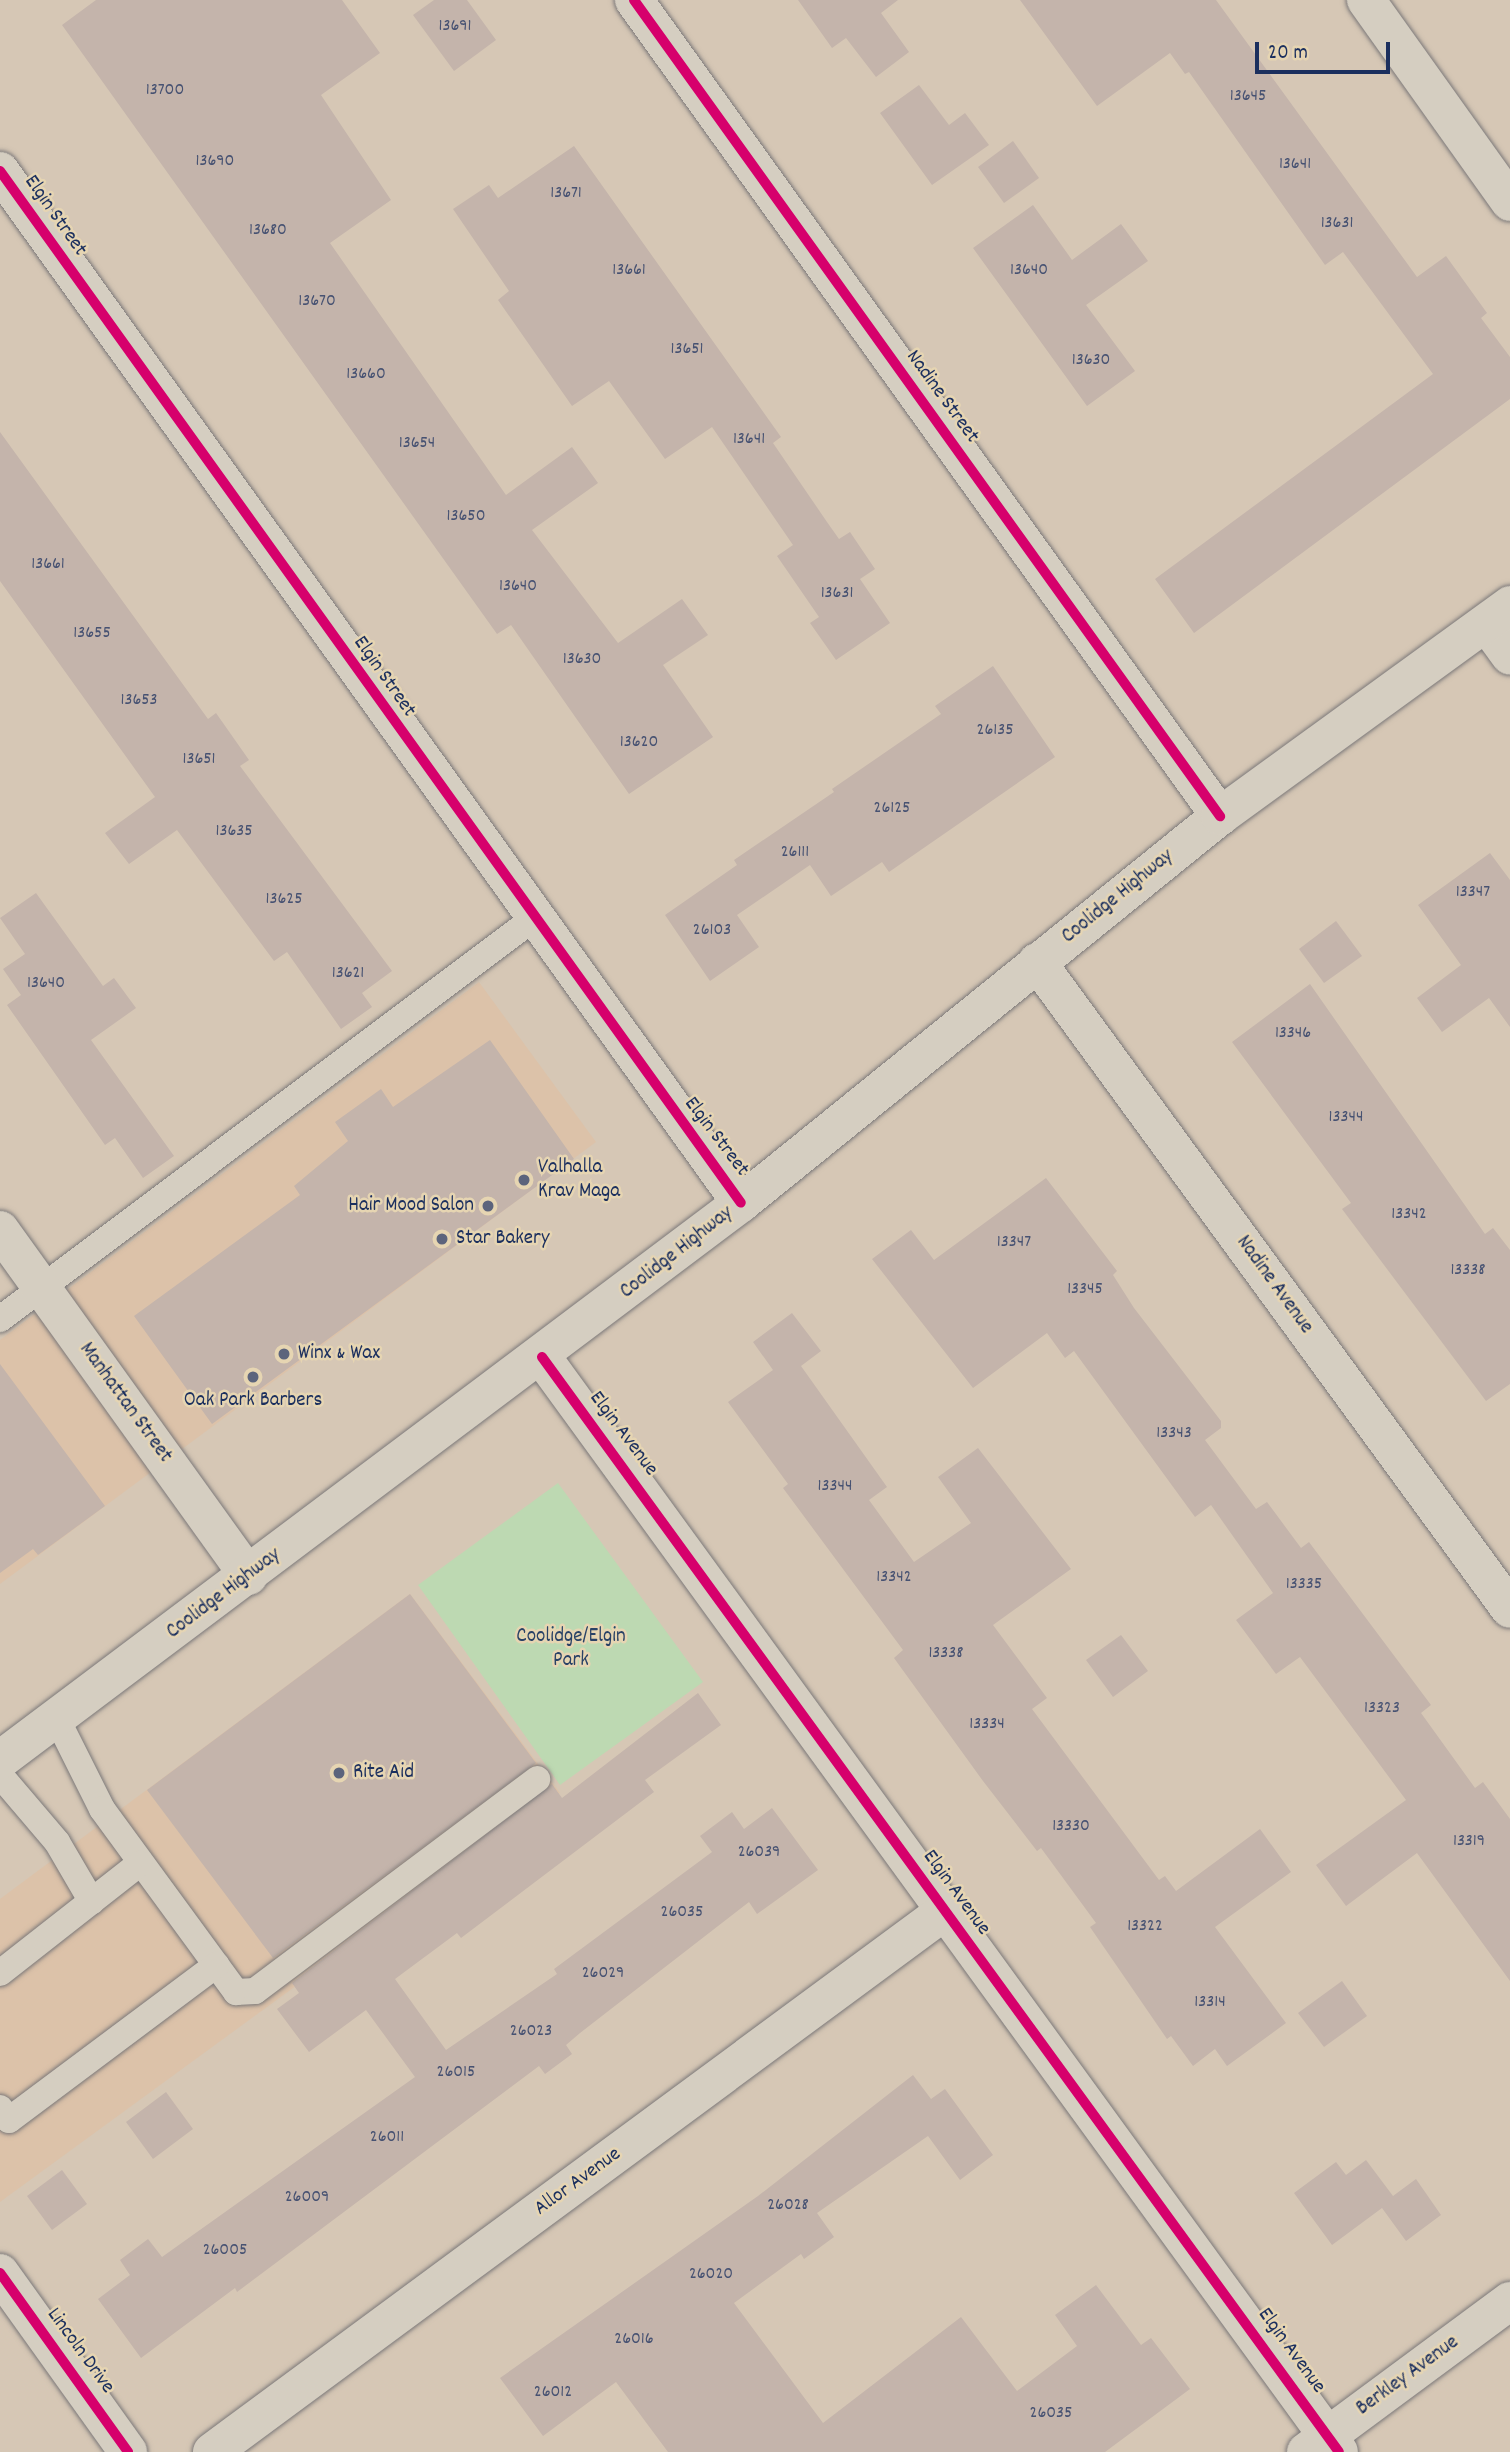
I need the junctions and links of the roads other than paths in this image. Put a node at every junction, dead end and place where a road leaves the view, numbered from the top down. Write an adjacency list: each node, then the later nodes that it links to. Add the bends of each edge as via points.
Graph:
1 (634, 0): 7 (street, Nadine Street)
2 (1366, 0): 4 (street)
3 (0, 172): 8 (street, Elgin Street)
4 (1510, 202)
5 (1498, 614): 6 (street); 7 (street, Coolidge Highway)
6 (1510, 656)
7 (1220, 816): 9 (street, Coolidge Highway)
8 (533, 919): 10 (street, Elgin Street); 12 (lane)
9 (1037, 962): 10 (street, Coolidge Highway); 16 (street, Nadine Avenue)
10 (741, 1203): 14 (street, Coolidge Highway)
11 (0, 1230): 12 (street, Manhattan Street)
12 (41, 1287): 13 (lane); 15 (street, Manhattan Street)
13 (0, 1319)
14 (542, 1357): 15 (street, Coolidge Highway); 23 (street, Elgin Avenue)
15 (249, 1576): 17 (street, Coolidge Highway)
16 (1510, 1609)
17 (56, 1717): 18 (street, Coolidge Highway); 21 (lane, via 102,1809)
18 (0, 1760)
19 (0, 1775): 22 (lane, via 57,1842)
20 (537, 1779): 24 (lane, via 255,1991 236,1992)
21 (139, 1864): 22 (lane); 24 (lane)
22 (92, 1902): 25 (lane)
23 (945, 1912): 29 (street, Elgin Avenue); 31 (street, Allor Avenue)
24 (216, 1965): 26 (lane, via 9,2120)
25 (0, 1972)
26 (0, 2108)
27 (0, 2273): 30 (street, Lincoln Drive)
28 (1510, 2301): 29 (street, Berkley Avenue)
29 (1324, 2446)
30 (128, 2452)
31 (212, 2452)

